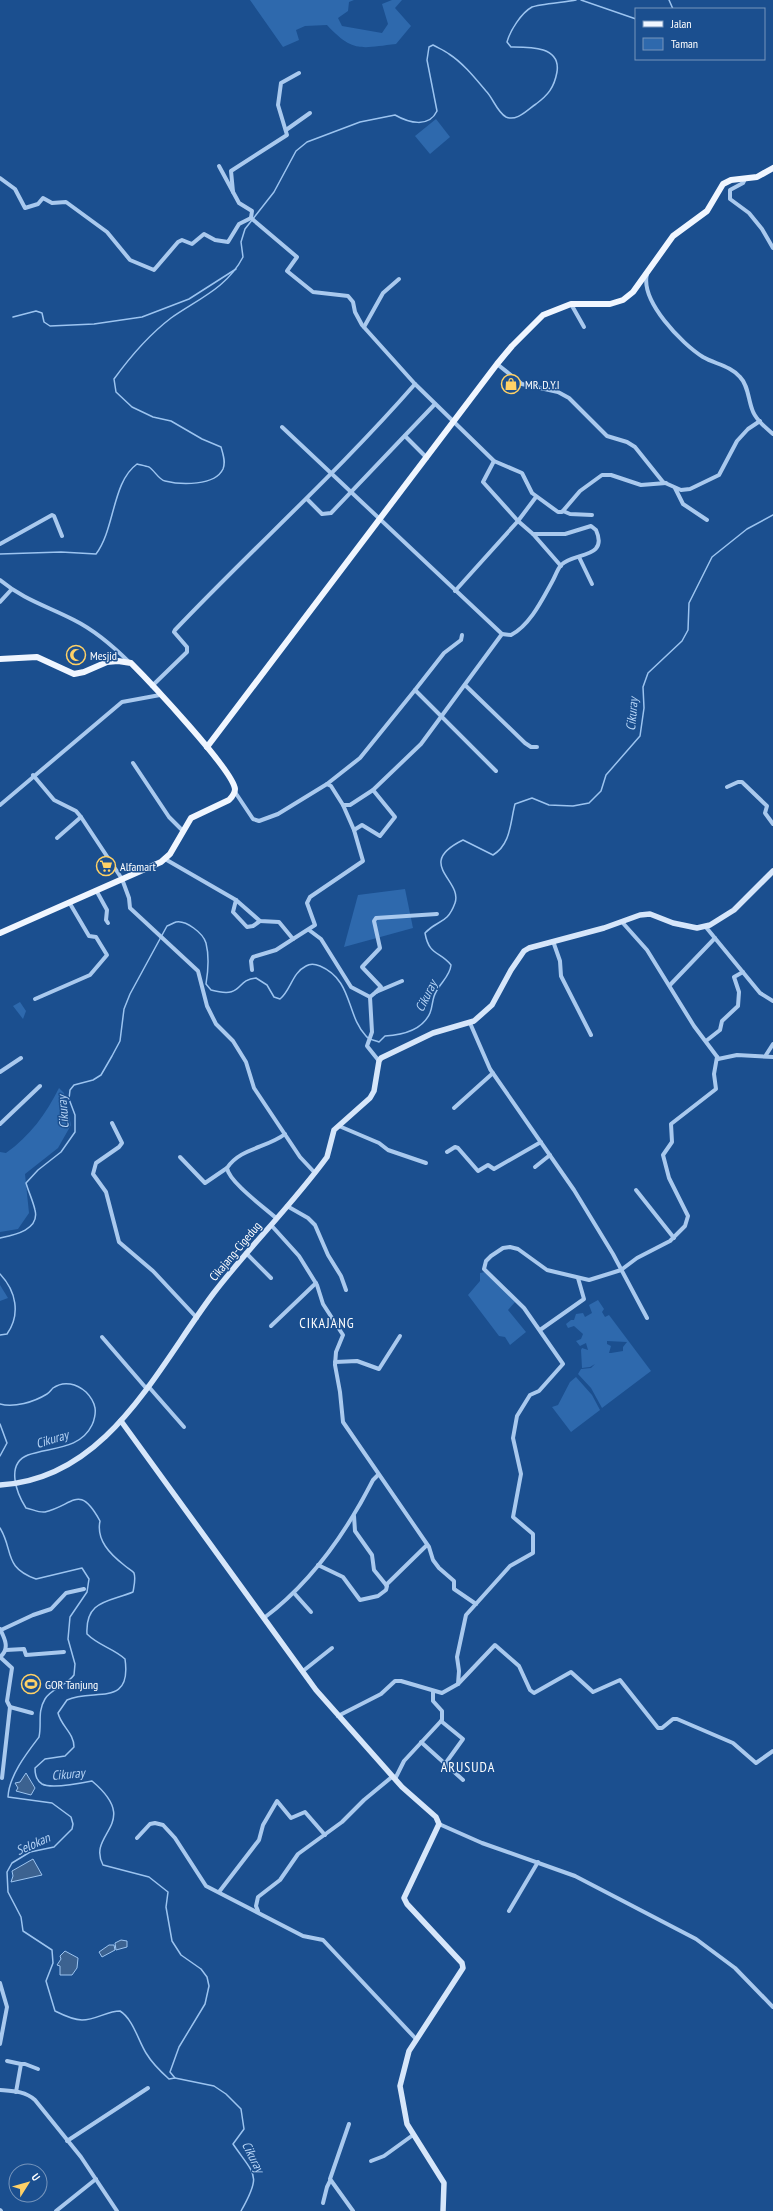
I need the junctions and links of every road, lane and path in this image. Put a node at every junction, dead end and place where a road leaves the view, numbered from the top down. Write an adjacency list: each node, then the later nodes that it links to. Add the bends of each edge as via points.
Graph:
1 (299, 73): 3 (street, via 281,83 278,105)
2 (310, 113): 3 (street)
3 (286, 130): 8 (street, via 286,136 231,171)
4 (219, 166): 8 (street)
5 (773, 168): 7 (main road, via 756,177)
6 (0, 178): 9 (street, via 15,189 24,208 38,204 43,198 52,203 66,202 107,232 130,260 154,270 178,242 182,240 192,244 204,234 215,240 228,242 239,224)
7 (745, 179): 10 (street, via 743,184 730,190 730,199 762,229); 11 (main road, via 731,180 723,184 707,211 673,236)
8 (233, 192): 9 (street, via 239,203 252,211)
9 (252, 219): 14 (street, via 297,257 287,271 314,292 348,296)
10 (773, 248)
11 (647, 272): 13 (main road, via 633,292 620,302); 19 (street, via 646,284 659,312 671,329 702,356 741,377 752,410)
12 (399, 279): 14 (street, via 383,293)
13 (571, 304): 15 (street); 16 (main road, via 543,315)
14 (364, 327): 17 (street)
15 (584, 327)
16 (497, 364): 20 (main road); 27 (street, via 522,384 558,392 569,398 607,436 635,447)
17 (415, 384): 18 (street); 26 (street)
18 (435, 404): 20 (street); 23 (street)
19 (760, 421): 22 (street); 28 (street, via 737,441 719,476 686,490)
20 (453, 422): 24 (main road); 25 (street)
21 (282, 427): 26 (street)
22 (773, 434)
23 (404, 436): 24 (street); 29 (street)
24 (427, 458): 34 (main road)
25 (494, 461): 30 (street, via 522,473 530,491); 36 (street, via 483,482)
26 (331, 475): 29 (street); 31 (street)
27 (666, 483): 28 (street); 32 (street, via 641,485 611,475 602,475 578,492)
28 (674, 486): 35 (street, via 683,504)
29 (350, 492): 31 (street, via 331,513 325,515); 34 (street)
30 (536, 497): 32 (street, via 558,512); 36 (street)
31 (307, 499): 52 (street, via 175,630 187,647 187,652)
32 (563, 511): 33 (street, via 570,514)
33 (592, 515)
34 (379, 520): 45 (street); 56 (main road)
35 (707, 520)
36 (518, 522): 37 (street); 45 (street)
37 (533, 534): 40 (street, via 565,534 593,527 598,534 596,548); 41 (street)
38 (62, 536): 39 (street, via 52,515)
39 (0, 544)
40 (579, 557): 41 (street, via 568,560); 43 (street)
41 (561, 566): 47 (street, via 538,607 520,630 511,635)
42 (0, 580): 44 (street)
43 (592, 584)
44 (12, 590): 46 (street); 50 (street, via 30,601 75,620 100,636)
45 (455, 591): 47 (street)
46 (0, 602)
47 (502, 634): 51 (street)
48 (462, 635): 53 (street, via 461,640 444,653)
49 (0, 659): 50 (main road, via 37,657 74,674 107,662)
50 (131, 663): 52 (main road)
51 (465, 685): 55 (street); 57 (street, via 525,743)
52 (152, 687): 54 (main road)
53 (415, 690): 55 (street); 61 (street, via 360,758)
54 (160, 695): 56 (main road); 60 (street, via 122,702)
55 (441, 717): 59 (street); 63 (street, via 421,744)
56 (206, 747): 64 (main road, via 230,778)
57 (537, 747)
58 (133, 763): 69 (street, via 169,817)
59 (496, 771)
60 (33, 775): 65 (street); 67 (street, via 54,800 76,811)
61 (327, 784): 64 (street, via 278,814 259,821 253,819); 66 (street)
62 (727, 787): 68 (street, via 742,782 767,806 765,813)
63 (373, 790): 66 (street, via 350,805); 70 (street, via 395,817 380,836 362,825)
64 (235, 792): 69 (main road, via 232,798 224,803 191,818)
65 (0, 805)
66 (343, 805): 70 (street)
67 (81, 817): 71 (street); 74 (street)
68 (773, 824)
69 (182, 830): 72 (main road)
70 (354, 830): 83 (street, via 363,861 310,897 307,903 316,922)
71 (57, 838)
72 (165, 859): 74 (main road); 76 (street)
73 (773, 871): 82 (street, via 734,910)
74 (122, 879): 75 (main road); 112 (street, via 130,908 198,971 208,1008 218,1026 233,1041 246,1062 253,1087)
75 (96, 890): 77 (main road); 81 (street, via 107,910)
76 (236, 900): 79 (street); 79 (street, via 233,912 247,927)
77 (69, 902): 84 (main road); 94 (street, via 89,936 96,937 107,955 90,976)
78 (437, 914): 92 (street, via 376,918 374,921 380,948 362,967 381,987)
79 (260, 921): 86 (street, via 279,922)
80 (622, 922): 82 (street, via 650,914 673,924 696,928); 87 (street); 91 (street, via 645,947)
81 (108, 923)
82 (705, 926): 85 (street)
83 (309, 930): 86 (street); 93 (street, via 321,939 351,987)
84 (0, 933)
85 (715, 938): 89 (street); 91 (street)
86 (293, 939): 88 (street, via 276,950 253,957)
87 (553, 941): 96 (street, via 524,951 492,1005); 97 (street, via 560,961 560,974)
88 (252, 970)
89 (743, 972): 95 (street, via 761,994); 98 (street, via 734,976 739,992 738,1006 722,1021 720,1030)
90 (402, 981): 92 (street)
91 (670, 985): 98 (street)
92 (376, 992): 93 (street)
93 (370, 997): 104 (street, via 371,1037 368,1049)
94 (35, 999)
95 (773, 1001)
96 (470, 1023): 104 (street, via 433,1033 392,1052); 106 (street)
97 (591, 1035)
98 (706, 1041): 103 (street)
99 (773, 1044): 100 (street)
100 (766, 1055): 101 (street); 103 (street)
101 (773, 1057)
102 (21, 1058): 105 (street)
103 (718, 1058): 125 (street, via 714,1071 716,1089 671,1124 672,1142 663,1155 669,1178 688,1216 685,1226)
104 (379, 1061): 111 (street, Cikajang-Cigedug, via 374,1091 370,1098)
105 (0, 1072)
106 (493, 1073): 108 (street); 113 (street)
107 (40, 1086): 110 (street)
108 (454, 1108)
109 (112, 1123): 132 (street, via 121,1145 96,1163 93,1174 106,1192 118,1240 153,1271)
110 (0, 1124)
111 (339, 1126): 117 (street, via 379,1143 388,1150); 120 (street, Cikajang-Cigedug, via 332,1134 327,1157)
112 (285, 1134): 119 (street, via 273,1143 246,1152); 120 (street, via 300,1157)
113 (541, 1142): 114 (street, via 494,1169 488,1165 478,1171 458,1148 454,1147); 115 (street)
114 (447, 1152)
115 (550, 1155): 118 (street); 127 (street, via 574,1190)
116 (180, 1157): 119 (street, via 205,1183)
117 (426, 1163)
118 (534, 1167)
119 (227, 1168): 123 (street, via 240,1187)
120 (315, 1173): 122 (street, Cikajang-Cigedug)
121 (636, 1190): 125 (street)
122 (287, 1206): 123 (street, Cikajang-Cigedug); 131 (street, via 315,1225 328,1255 342,1276)
123 (276, 1218): 124 (street, Cikajang-Cigedug)
124 (271, 1224): 126 (street, Cikajang-Cigedug); 130 (street, via 299,1256)
125 (674, 1238): 127 (street, via 637,1258)
126 (246, 1253): 128 (street); 132 (street, Cikajang-Cigedug)
127 (621, 1270): 129 (street, via 589,1280); 133 (street)
128 (271, 1278)
129 (578, 1278): 135 (street, via 584,1299); 135 (street, via 547,1270 514,1247 503,1248 486,1261 484,1269 522,1306)
130 (316, 1283): 134 (street); 138 (street, via 321,1301 343,1335)
131 (346, 1290)
132 (196, 1318): 139 (street, Cikajang-Cigedug)
133 (647, 1318)
134 (272, 1326)
135 (540, 1330): 150 (street, via 563,1364 539,1392 530,1395 517,1416 513,1434 521,1474 513,1517 532,1532 533,1550 530,1556 512,1565)
136 (400, 1336): 138 (street, via 379,1369 357,1361)
137 (102, 1337): 139 (street)
138 (335, 1362): 142 (street, via 343,1422)
139 (147, 1387): 140 (street, Cikajang-Cigedug); 141 (street)
140 (121, 1421): 143 (street, Cikajang-Cigedug, via 91,1451 62,1468 46,1476); 152 (street)
141 (184, 1427)
142 (378, 1475): 144 (street); 145 (street)
143 (0, 1485)
144 (354, 1516): 146 (street); 147 (street, via 355,1531 372,1554 374,1570)
145 (428, 1545): 147 (street); 150 (street, via 439,1568 454,1581 454,1589)
146 (318, 1565): 147 (street, via 343,1577 361,1601 382,1594 386,1590); 149 (street)
147 (386, 1585)
148 (84, 1589): 153 (street, via 66,1593 51,1609)
149 (294, 1593): 151 (street); 152 (street)
150 (476, 1604): 159 (street, via 465,1618 457,1658)
151 (311, 1612)
152 (264, 1618): 158 (street)
153 (0, 1629): 155 (street)
154 (332, 1648): 158 (street)
155 (6, 1650): 156 (street, via 24,1649 26,1655); 157 (street)
156 (64, 1652)
157 (0, 1657): 161 (street, via 12,1668 7,1701)
158 (302, 1670): 163 (street)
159 (458, 1684): 160 (street, via 445,1693); 166 (street, via 494,1645 519,1666 530,1690 534,1693 571,1672 593,1692 620,1680 658,1728 677,1719 733,1743 756,1763)
160 (433, 1691): 163 (street, via 395,1681 381,1694); 164 (street, via 432,1701 442,1712)
161 (10, 1707): 162 (street); 169 (street)
162 (32, 1712)
163 (338, 1716): 168 (street)
164 (441, 1721): 165 (street); 167 (street, via 463,1739)
165 (421, 1742): 167 (street); 168 (street)
166 (773, 1751)
167 (445, 1764): 170 (street)
168 (394, 1777): 171 (street, via 436,1817); 172 (street)
169 (2, 1778)
170 (463, 1780)
171 (439, 1824): 174 (street, via 482,1843); 180 (street, via 404,1898 462,1962 463,1968)
172 (325, 1835): 175 (street, via 305,1812 291,1818 277,1801 263,1825 259,1840); 176 (street, via 298,1854 280,1880 258,1897)
173 (137, 1838): 175 (street, via 150,1824 163,1826 175,1838 203,1883)
174 (538, 1862): 177 (street); 179 (street, via 575,1876 696,1939 735,1968)
175 (219, 1892): 176 (street)
176 (258, 1911): 180 (street, via 306,1937 323,1940)
177 (509, 1911)
178 (0, 1983): 181 (street, via 7,2007)
179 (773, 2007)
180 (416, 2039): 189 (street, via 406,2058 400,2086 406,2121)
181 (0, 2044)
182 (7, 2061): 183 (street)
183 (20, 2064): 184 (street); 187 (street)
184 (38, 2069)
185 (148, 2088): 190 (street)
186 (0, 2090): 187 (street)
187 (16, 2092): 190 (street, via 30,2095)
188 (349, 2124): 193 (street)
189 (413, 2135): 191 (street, via 384,2156); 198 (street, via 444,2183)
190 (67, 2141): 192 (street)
191 (371, 2161)
192 (96, 2179): 195 (street); 196 (street)
193 (330, 2181): 194 (street); 197 (street)
194 (324, 2203)
195 (56, 2211)
196 (117, 2211)
197 (353, 2211)
198 (443, 2211)

